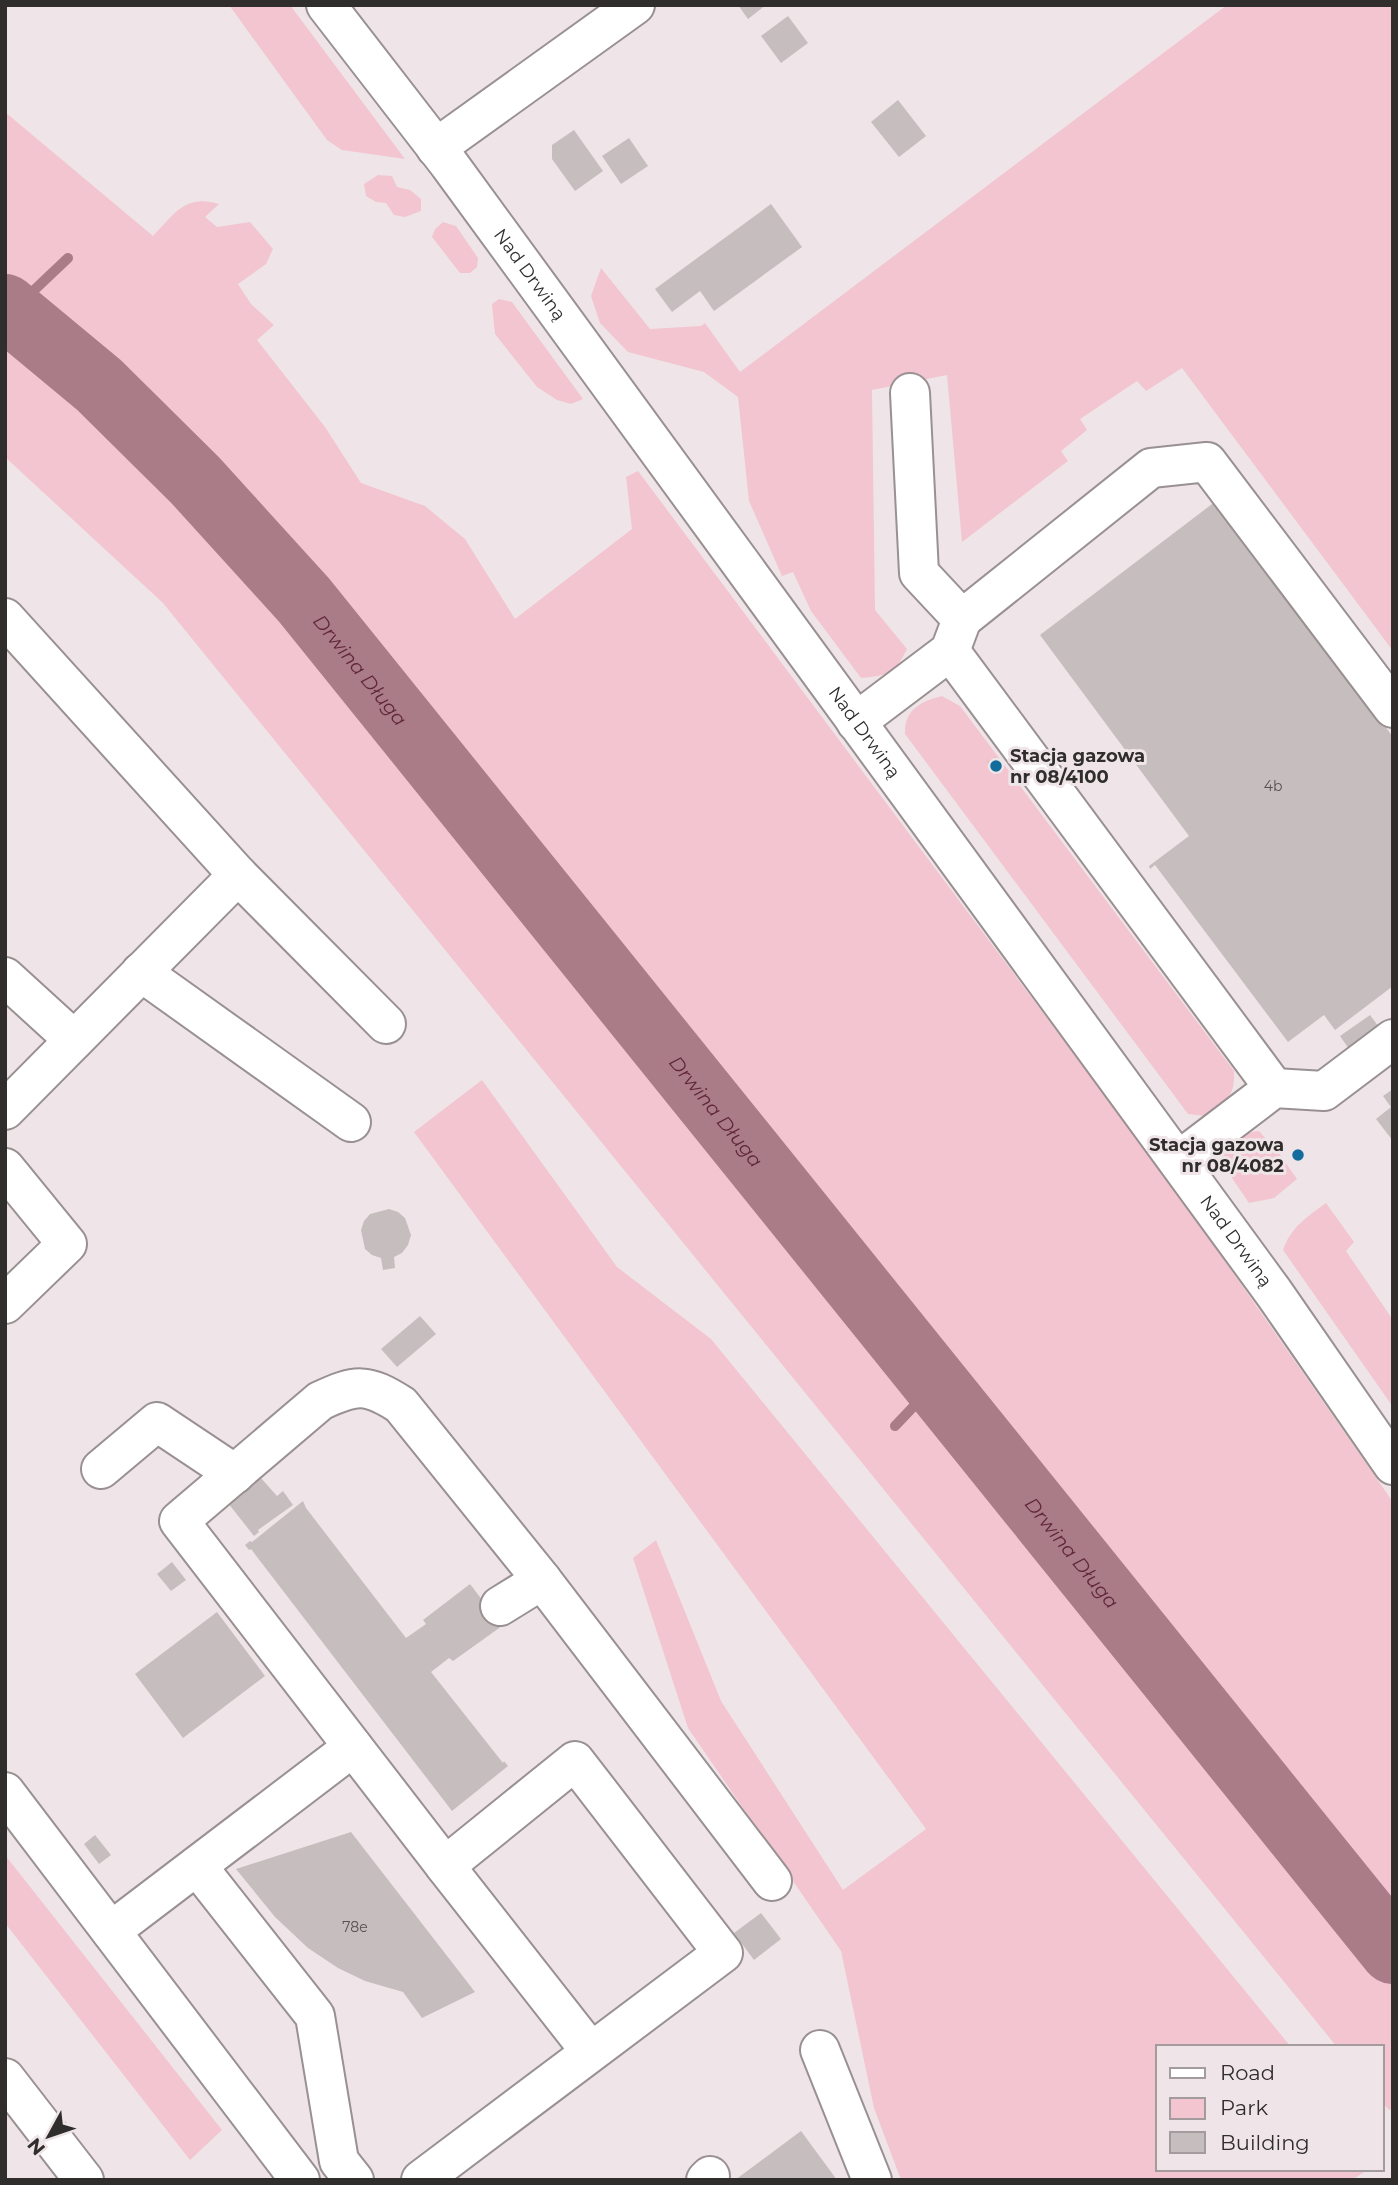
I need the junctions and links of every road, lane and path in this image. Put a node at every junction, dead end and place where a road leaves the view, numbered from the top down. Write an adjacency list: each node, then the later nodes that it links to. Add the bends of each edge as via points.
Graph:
1 (326, 5): 3 (street, Nad Drwiną)
2 (635, 5): 3 (street)
3 (436, 148): 8 (street, Nad Drwiną)
4 (910, 393): 6 (street, via 919,573)
5 (5, 618): 9 (street)
6 (956, 635): 7 (street, via 1151,468 1207,462); 8 (street); 15 (street)
7 (1393, 708)
8 (856, 722): 18 (street, Nad Drwiną)
9 (238, 875): 10 (street); 12 (street)
10 (141, 972): 14 (street); 17 (street)
11 (5, 977): 14 (street)
12 (386, 1024)
13 (1393, 1039): 15 (street, via 1324,1091)
14 (74, 1040): 16 (street)
15 (1274, 1088): 18 (street)
16 (5, 1110)
17 (351, 1122)
18 (1178, 1161): 21 (street, Nad Drwiną)
19 (5, 1168): 20 (street, via 67,1244)
20 (5, 1304)
21 (1393, 1465)
22 (101, 1469): 23 (street, via 157,1422)
23 (235, 1474): 24 (street, via 320,1401 359,1387 381,1392 401,1405); 26 (street, via 179,1521)
24 (542, 1580): 25 (street); 30 (street)
25 (500, 1606)
26 (353, 1746): 28 (street); 29 (street)
27 (5, 1792): 31 (street)
28 (197, 1866): 31 (street); 37 (street, via 315,2017 339,2161)
29 (445, 1866): 33 (street); 33 (street, via 575,1761 723,1953)
30 (772, 1881)
31 (111, 1931): 36 (street)
32 (820, 2050): 39 (street)
33 (591, 2052): 38 (street)
34 (5, 2078): 35 (street)
35 (84, 2180)
36 (300, 2180)
37 (354, 2180)
38 (421, 2180)
39 (872, 2180)

